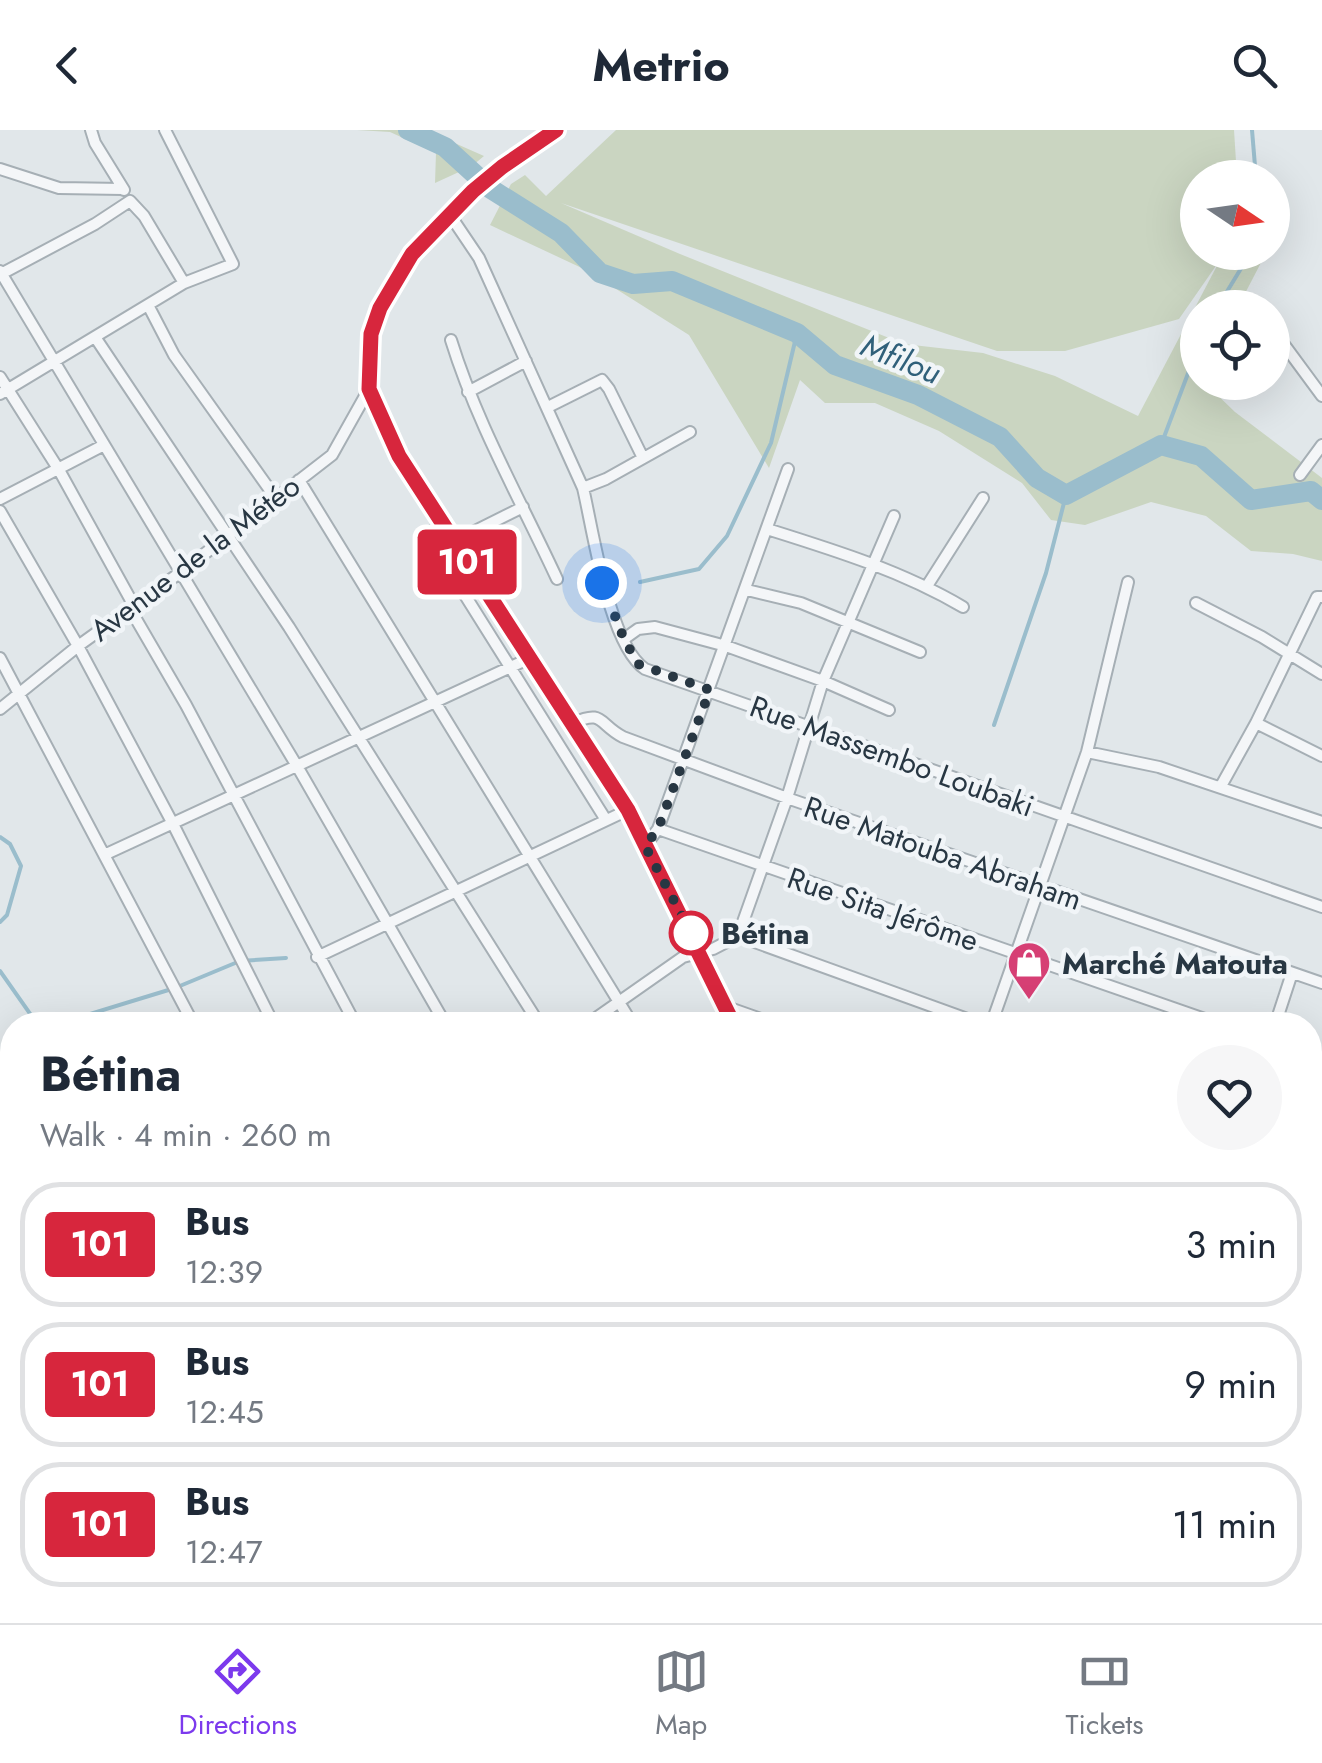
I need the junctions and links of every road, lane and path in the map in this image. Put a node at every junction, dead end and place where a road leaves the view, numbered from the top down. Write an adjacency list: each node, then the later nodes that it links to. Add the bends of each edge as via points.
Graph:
1 (91, 130): 5 (street)
2 (165, 130): 9 (street, via 233,264)
3 (556, 130): 7 (street)
4 (0, 169): 5 (street, via 59,188)
5 (123, 188): 6 (street)
6 (130, 201): 8 (street); 9 (street)
7 (450, 215): 14 (street, Rue Massembo Loubaki); 17 (street, via 412,254 380,308 371,334)
8 (1, 272): 15 (street)
9 (184, 283): 10 (street)
10 (148, 305): 11 (street); 33 (street, via 174,355)
11 (96, 337): 15 (street); 39 (street)
12 (450, 340): 19 (street)
13 (1290, 353): 20 (street)
14 (526, 360): 19 (street); 21 (street, Rue Massembo Loubaki)
15 (55, 362): 18 (street); 23 (street)
16 (0, 377): 18 (street)
17 (369, 389): 29 (street, Avenue de la Météo, via 332,455); 37 (street, via 399,456)
18 (4, 392): 27 (street)
19 (468, 392): 34 (street)
20 (1322, 396)
21 (548, 407): 25 (street, via 602,380); 30 (street, Rue Massembo Loubaki)
22 (690, 432): 25 (street)
23 (104, 445): 27 (street); 43 (street)
24 (1322, 445): 28 (street)
25 (643, 458): 30 (street)
26 (788, 468): 38 (street)
27 (59, 470): 32 (street); 51 (street)
28 (1300, 475)
29 (299, 480): 33 (street, Avenue de la Météo); 67 (street)
30 (583, 488): 55 (street, Rue Massembo Loubaki, via 602,583)
31 (983, 498): 46 (street)
32 (0, 499)
33 (277, 500): 39 (street, Avenue de la Météo)
34 (523, 507): 40 (street); 44 (street)
35 (0, 511): 56 (street)
36 (894, 516): 42 (street)
37 (443, 524): 40 (street); 41 (street, via 430,536)
38 (767, 529): 42 (street); 47 (street)
39 (228, 536): 43 (street, Avenue de la Météo); 73 (street)
40 (457, 546): 41 (street); 49 (street)
41 (442, 561): 53 (street)
42 (872, 565): 46 (street); 54 (street)
43 (181, 572): 51 (street, Avenue de la Météo); 77 (street)
44 (557, 579)
45 (1128, 582): 74 (street)
46 (928, 586): 52 (street)
47 (746, 590): 54 (street); 57 (street)
48 (1322, 597): 59 (street, via 1313,602)
49 (491, 601): 53 (street); 61 (street)
50 (1196, 603): 59 (street)
51 (131, 605): 56 (street, Avenue de la Météo); 79 (street)
52 (963, 607)
53 (472, 610): 62 (street)
54 (847, 622): 58 (street); 64 (street)
55 (624, 639): 57 (street, via 655,627); 65 (street, Rue Massembo Loubaki, via 638,664)
56 (78, 646): 66 (street, Avenue de la Météo); 85 (street)
57 (726, 646): 64 (street); 65 (street)
58 (920, 652)
59 (1288, 655): 63 (street); 71 (street)
60 (0, 658): 66 (street)
61 (528, 660): 62 (street); 70 (street)
62 (510, 668): 67 (street); 83 (street)
63 (1322, 674)
64 (823, 680): 69 (street); 72 (street)
65 (710, 690): 72 (street, Rue Massembo Loubaki); 76 (street)
66 (18, 693): 68 (street, Avenue de la Météo); 88 (street)
67 (436, 700): 73 (street); 89 (street)
68 (0, 709)
69 (889, 710)
70 (573, 723): 76 (street, Rue Matouba Abraham, via 598,716 623,737); 81 (street)
71 (1256, 724): 75 (street); 78 (street)
72 (809, 727): 80 (street); 82 (street, Rue Massembo Loubaki)
73 (359, 736): 77 (street); 92 (street)
74 (1088, 752): 78 (street); 82 (street)
75 (1322, 756)
76 (685, 759): 80 (street, Rue Matouba Abraham); 86 (street)
77 (298, 766): 79 (street); 94 (street)
78 (1222, 786): 84 (street)
79 (232, 795): 85 (street); 98 (street)
80 (787, 798): 90 (street); 91 (street, Rue Matouba Abraham)
81 (628, 810): 83 (street); 87 (street)
82 (1065, 818): 91 (street); 93 (street, Rue Massembo Loubaki)
83 (606, 820): 89 (street)
84 (1322, 822)
85 (173, 824): 88 (street); 104 (street)
86 (658, 829): 87 (street); 90 (street, Rue Sita Jérôme)
87 (645, 846): 96 (street)
88 (104, 855): 103 (street)
89 (528, 855): 92 (street); 101 (street)
90 (763, 867): 95 (street); 97 (street, Rue Sita Jérôme)
91 (1041, 886): 97 (street); 99 (street, Rue Matouba Abraham)
92 (455, 891): 94 (street); 107 (street)
93 (1322, 907)
94 (387, 922): 98 (street); 106 (street)
95 (738, 936): 96 (street); 112 (street)
96 (700, 952): 101 (street); 102 (street)
97 (1016, 955): 113 (street); 114 (street, Rue Sita Jérôme)
98 (317, 957): 105 (street)
99 (1292, 973): 100 (street, Rue Matouba Abraham); 115 (street)
100 (1322, 984)
101 (620, 1000): 108 (street); 109 (street)
102 (726, 1008): 110 (street); 111 (street)
103 (187, 1012)
104 (267, 1012)
105 (349, 1012)
106 (439, 1012)
107 (532, 1012)
108 (604, 1012)
109 (626, 1012)
110 (728, 1012)
111 (738, 1012)
112 (951, 1012)
113 (993, 1012)
114 (1184, 1012)
115 (1279, 1012)

